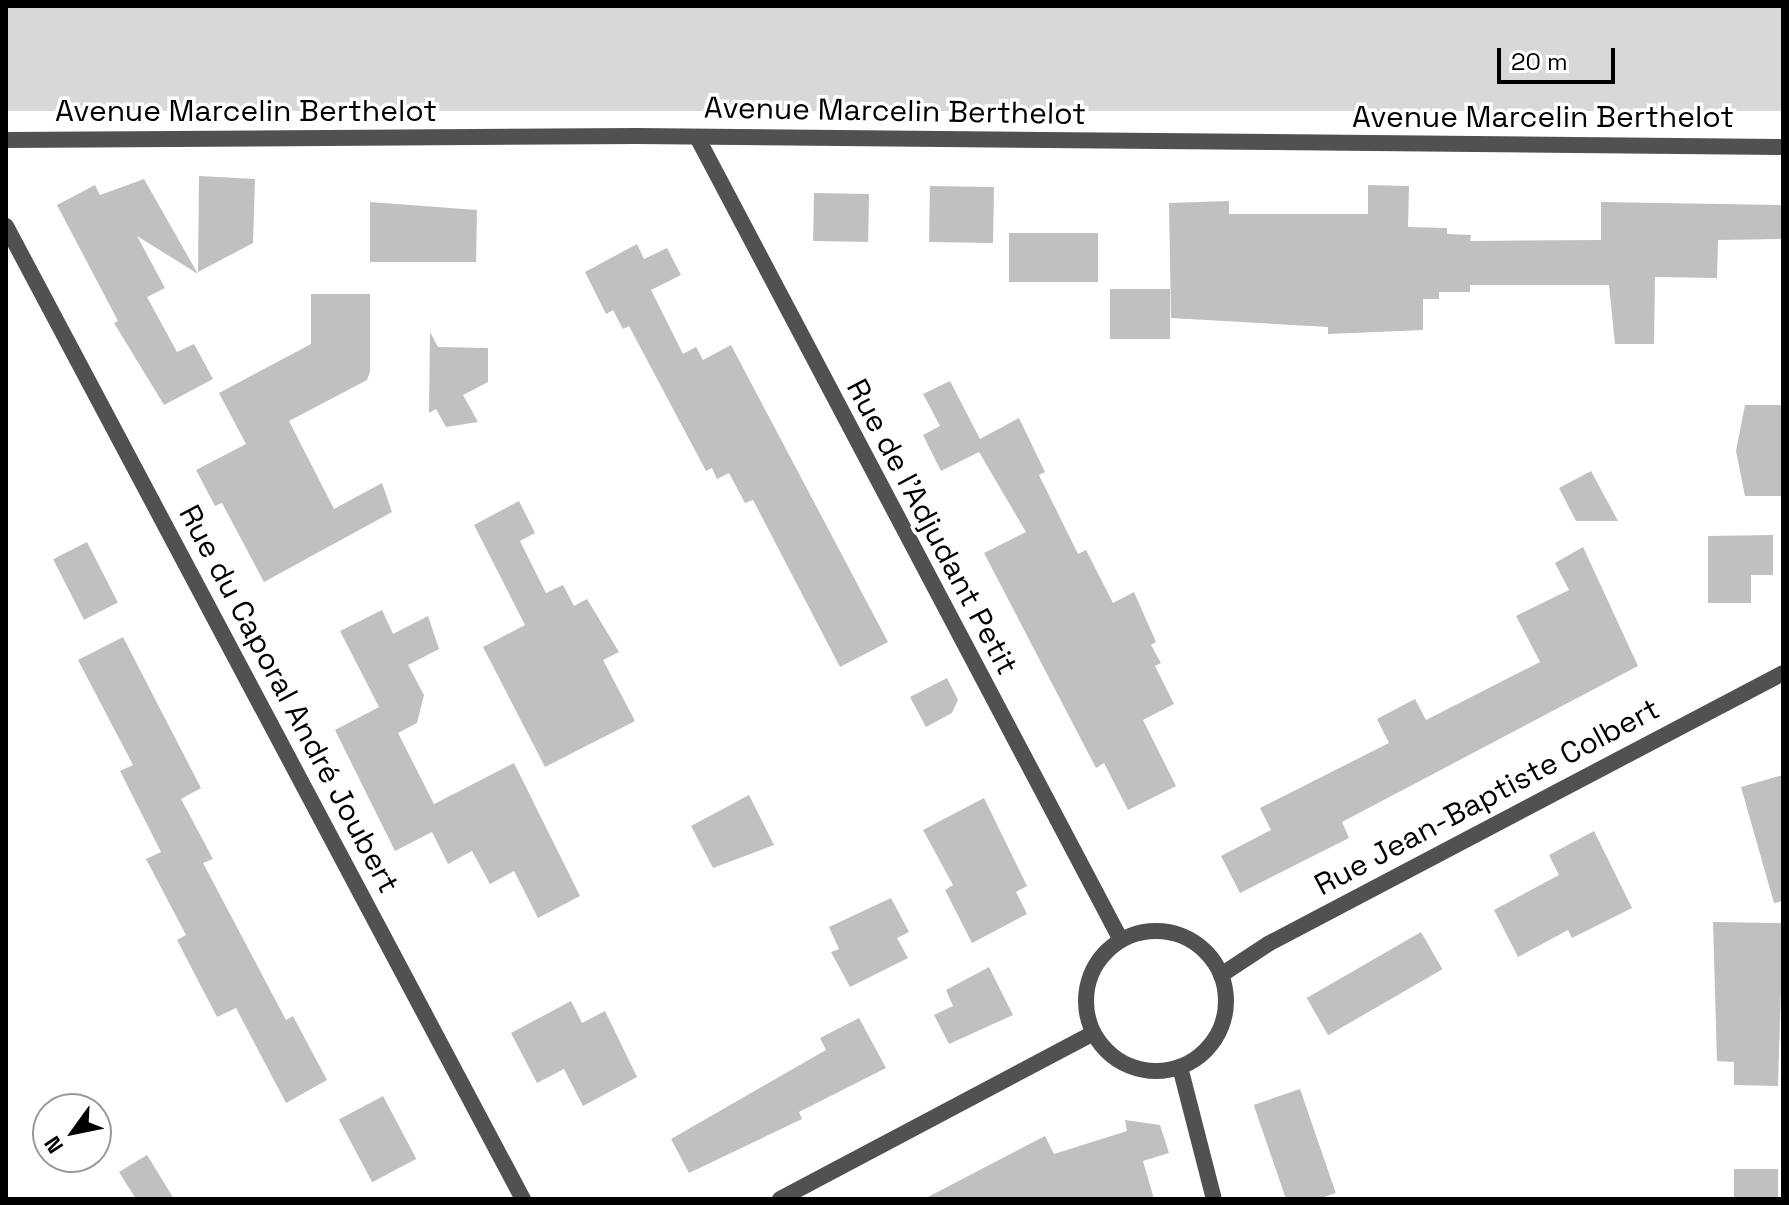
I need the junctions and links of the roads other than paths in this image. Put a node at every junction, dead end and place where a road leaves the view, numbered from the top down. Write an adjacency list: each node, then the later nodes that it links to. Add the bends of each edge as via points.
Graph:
1 (697, 137): 2 (street, Avenue Marcelin Berthelot); 3 (street, Avenue Marcelin Berthelot); 6 (street, Rue de l'Adjudant Petit)
2 (6, 140)
3 (1783, 147)
4 (6, 226): 10 (street, Rue du Caporal André Joubert)
5 (1783, 673): 7 (street, Rue Jean-Baptiste Colbert, via 1268,944)
6 (1121, 940): 7 (street, via 1144,932 1190,940); 8 (street, via 1093,970 1086,991)
7 (1221, 975): 9 (street, via 1224,1019 1207,1048)
8 (1093, 1033): 9 (street, via 1121,1062 1160,1071); 11 (street)
9 (1180, 1067): 12 (street)
10 (523, 1199)
11 (780, 1199)
12 (1214, 1199)

